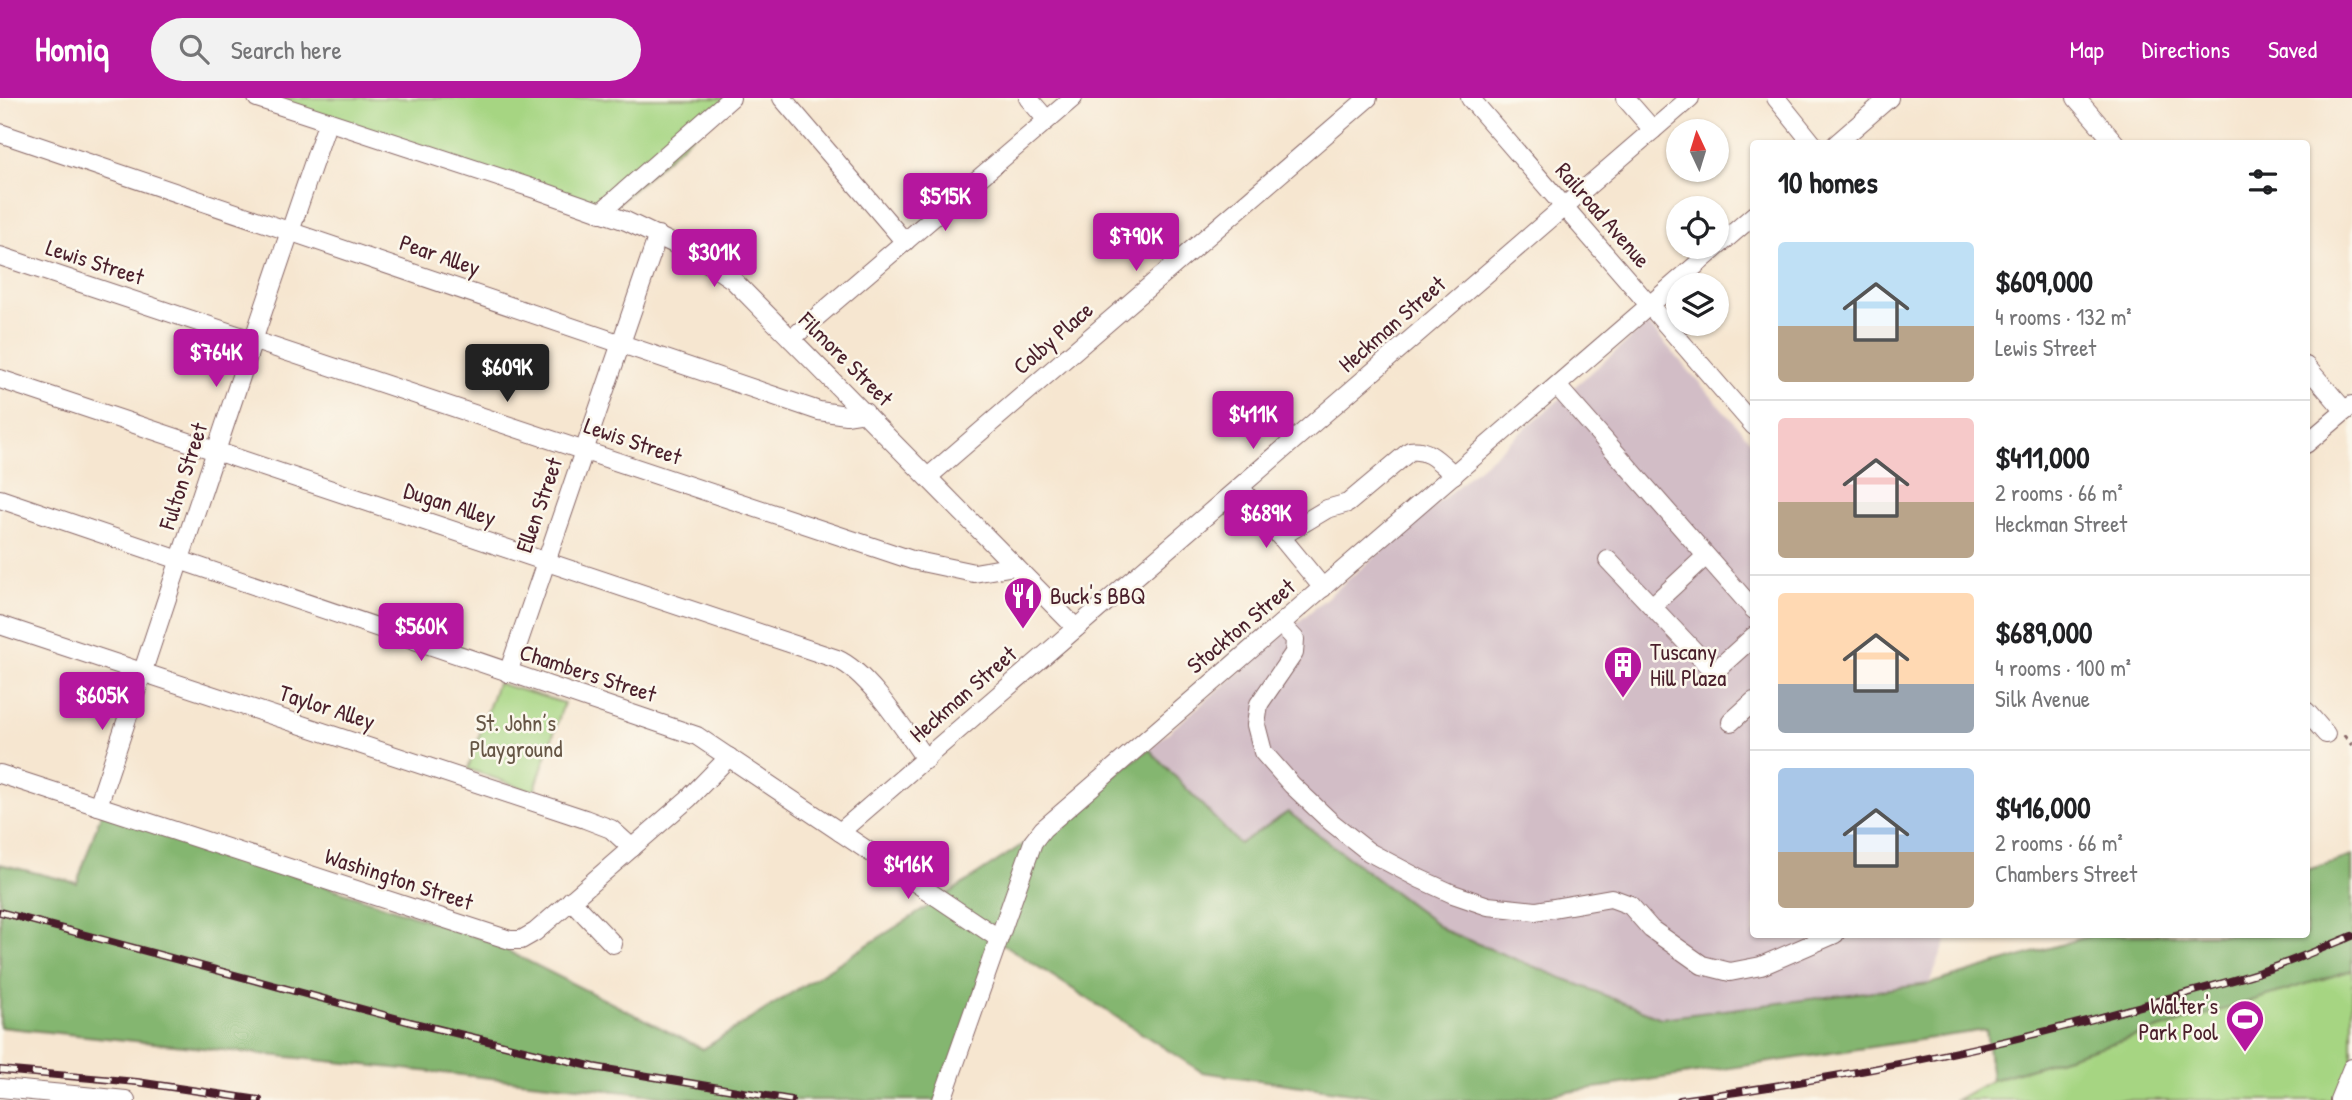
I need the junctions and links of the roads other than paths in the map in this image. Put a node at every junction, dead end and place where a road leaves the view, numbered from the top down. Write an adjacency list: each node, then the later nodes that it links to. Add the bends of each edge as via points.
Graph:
1 (257, 98): 14 (street, Filmore Street)
2 (731, 98): 21 (street)
3 (782, 98): 25 (street)
4 (1028, 98): 13 (street)
5 (1073, 98): 13 (street)
6 (1368, 98): 41 (street, Colby Place)
7 (1470, 98): 20 (street, Railroad Avenue)
8 (1625, 98): 15 (street)
9 (1690, 98): 15 (street, Heckman Street)
10 (1776, 98): 17 (street)
11 (1889, 98): 18 (street)
12 (2077, 98): 19 (street)
13 (1047, 120): 25 (street)
14 (328, 121): 21 (street, Filmore Street); 23 (street, Fulton Street)
15 (1653, 130): 20 (street, Heckman Street)
16 (0, 133): 23 (street, Pear Alley)
17 (1810, 140)
18 (1841, 140)
19 (2113, 140)
20 (1565, 208): 27 (street, Railroad Avenue); 42 (street, Heckman Street)
21 (600, 213): 24 (street, Filmore Street)
22 (1750, 218): 27 (street, Stockton Street)
23 (290, 230): 29 (street, Fulton Street); 30 (street, Pear Alley)
24 (657, 235): 28 (street, Filmore Street, via 733,280); 30 (street, Ellen Street)
25 (905, 242): 28 (street)
26 (0, 256): 29 (street, Lewis Street)
27 (1649, 306): 33 (street, Stockton Street); 36 (street, Railroad Avenue)
28 (791, 339): 35 (street, Filmore Street)
29 (252, 340): 38 (street, Lewis Street); 39 (street, Fulton Street)
30 (620, 343): 35 (street, Pear Alley, via 819,411); 38 (street, Ellen Street)
31 (2310, 370): 34 (street)
32 (0, 379): 39 (street, Dugan Alley)
33 (1557, 386): 40 (street, Stockton Street); 45 (street)
34 (2349, 408): 37 (street)
35 (865, 412): 41 (street, Filmore Street)
36 (1750, 421)
37 (2310, 441)
38 (584, 450): 48 (street, Ellen Street); 49 (street, Lewis Street, via 923,563 974,573)
39 (216, 453): 46 (street, Fulton Street); 48 (street, Dugan Alley)
40 (1454, 475): 44 (street, via 1431,454 1410,451 1348,503 1326,509); 50 (street, Stockton Street)
41 (928, 477): 49 (street, Filmore Street)
42 (1240, 487): 44 (street); 55 (street, Heckman Street)
43 (0, 499): 46 (street, Chambers Street)
44 (1280, 537): 50 (street)
45 (1706, 556): 51 (street); 52 (street)
46 (181, 560): 57 (street, Fulton Street); 58 (street, Chambers Street)
47 (1608, 560): 51 (street)
48 (545, 561): 58 (street, Ellen Street); 64 (street, Dugan Alley, via 844,662 890,711)
49 (1015, 566): 55 (street, Filmore Street)
50 (1323, 588): 53 (street, Stockton Street)
51 (1652, 606): 56 (street, via 1714,672)
52 (1750, 606)
53 (1281, 624): 70 (street, Stockton Street, via 1043,829 1033,842); 71 (street, via 1295,639 1294,653 1259,704 1256,725 1263,751 1292,785 1369,852 1420,879 1488,906 1536,911 1611,898 1629,905 1651,929 1702,965 1730,971 1761,966)
54 (0, 625): 57 (street, Taylor Alley)
55 (1076, 628): 64 (street, Heckman Street)
56 (1750, 640)
57 (143, 671): 66 (street, Fulton Street); 68 (street, Taylor Alley, via 585,819 611,829)
58 (508, 673): 63 (street, Chambers Street, via 697,736)
59 (1750, 705): 61 (street)
60 (2310, 717): 62 (street)
61 (1731, 722)
62 (2326, 734)
63 (729, 757): 67 (street, Chambers Street); 68 (street, Washington Street)
64 (926, 760): 67 (street, Heckman Street)
65 (0, 774): 66 (street, Washington Street)
66 (98, 806): 69 (street, Washington Street, via 510,940 534,932)
67 (840, 832): 70 (street, Chambers Street)
68 (632, 848): 69 (street, Washington Street)
69 (571, 900): 72 (street)
70 (998, 938): 76 (street, Stockton Street)
71 (1826, 938)
72 (613, 944)
73 (2352, 1068): 77 (street)
74 (0, 1088): 75 (street)
75 (126, 1100)
76 (942, 1100)
77 (2339, 1100)

